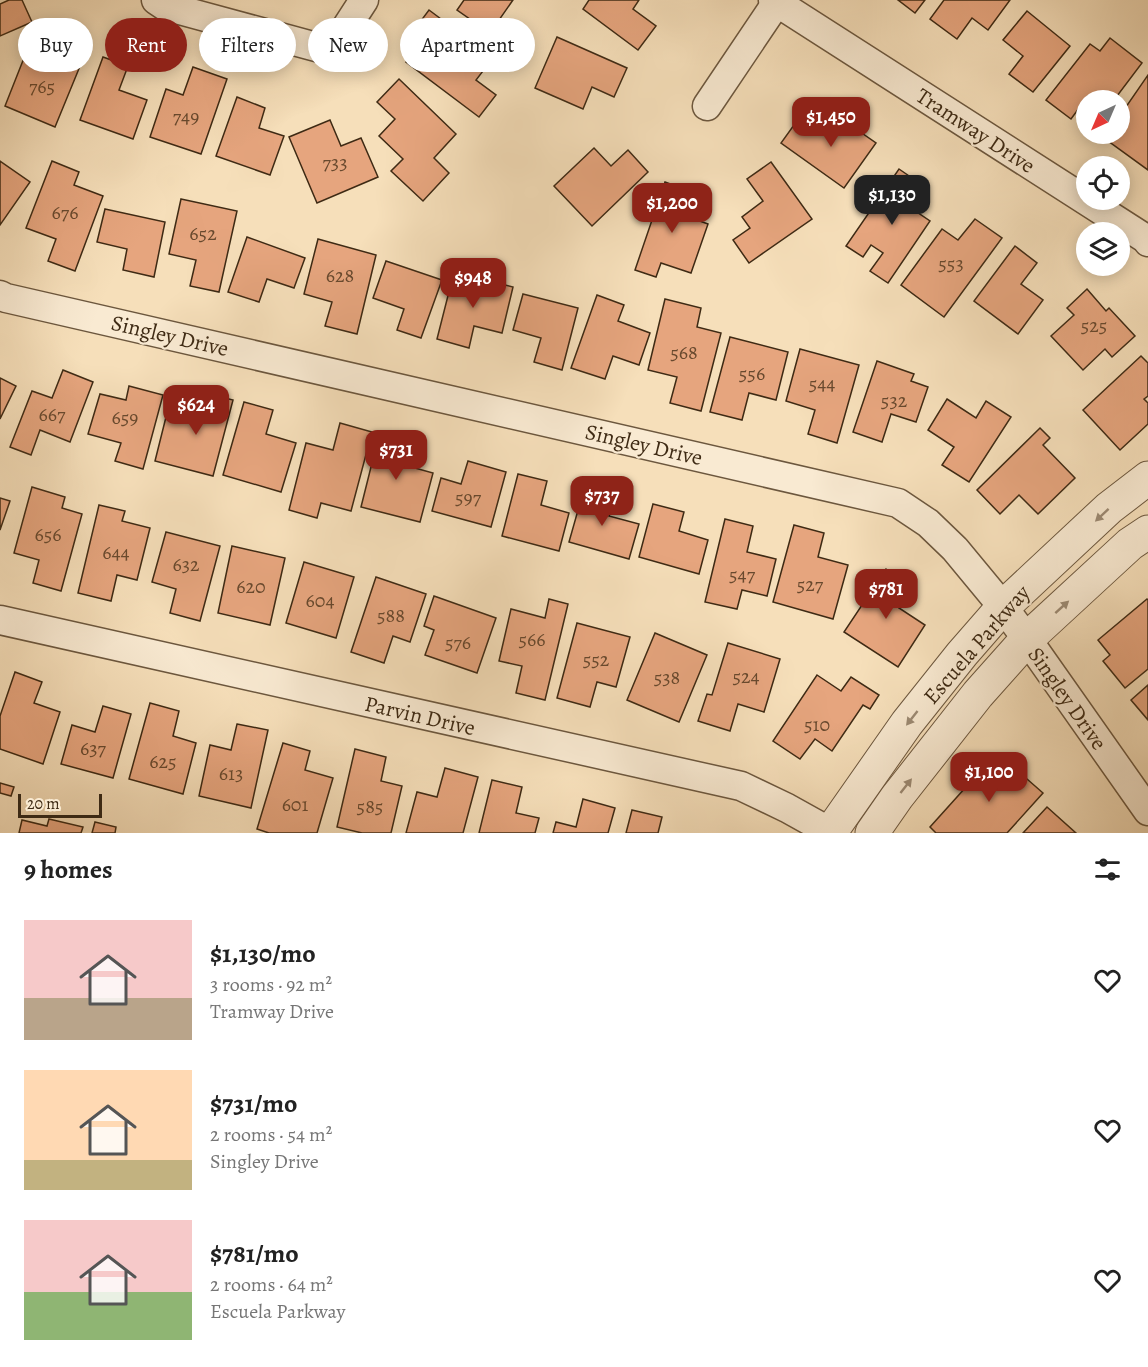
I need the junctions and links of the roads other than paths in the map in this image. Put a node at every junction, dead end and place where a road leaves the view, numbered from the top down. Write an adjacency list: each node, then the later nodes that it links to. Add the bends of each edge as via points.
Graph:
1 (156, 0): 2 (street, via 165,6 332,51)
2 (364, 0)
3 (775, 1): 4 (street); 5 (street, Tramway Drive)
4 (707, 106)
5 (1148, 242)
6 (0, 295): 9 (street, Singley Drive, via 898,503 928,523 955,549)
7 (1148, 478): 9 (street, Escuela Parkway, one-way to 9, via 1109,508)
8 (1148, 532): 11 (street, Escuela Parkway, one-way to 8)
9 (1003, 607): 11 (street, Singley Drive); 13 (street, Escuela Parkway, one-way to 13, via 907,723)
10 (0, 620): 13 (street, Parvin Drive, via 741,786)
11 (1027, 639): 12 (street, Singley Drive); 14 (street, Escuela Parkway, one-way to 11, via 978,694)
12 (1148, 812)
13 (831, 833)
14 (872, 833)

